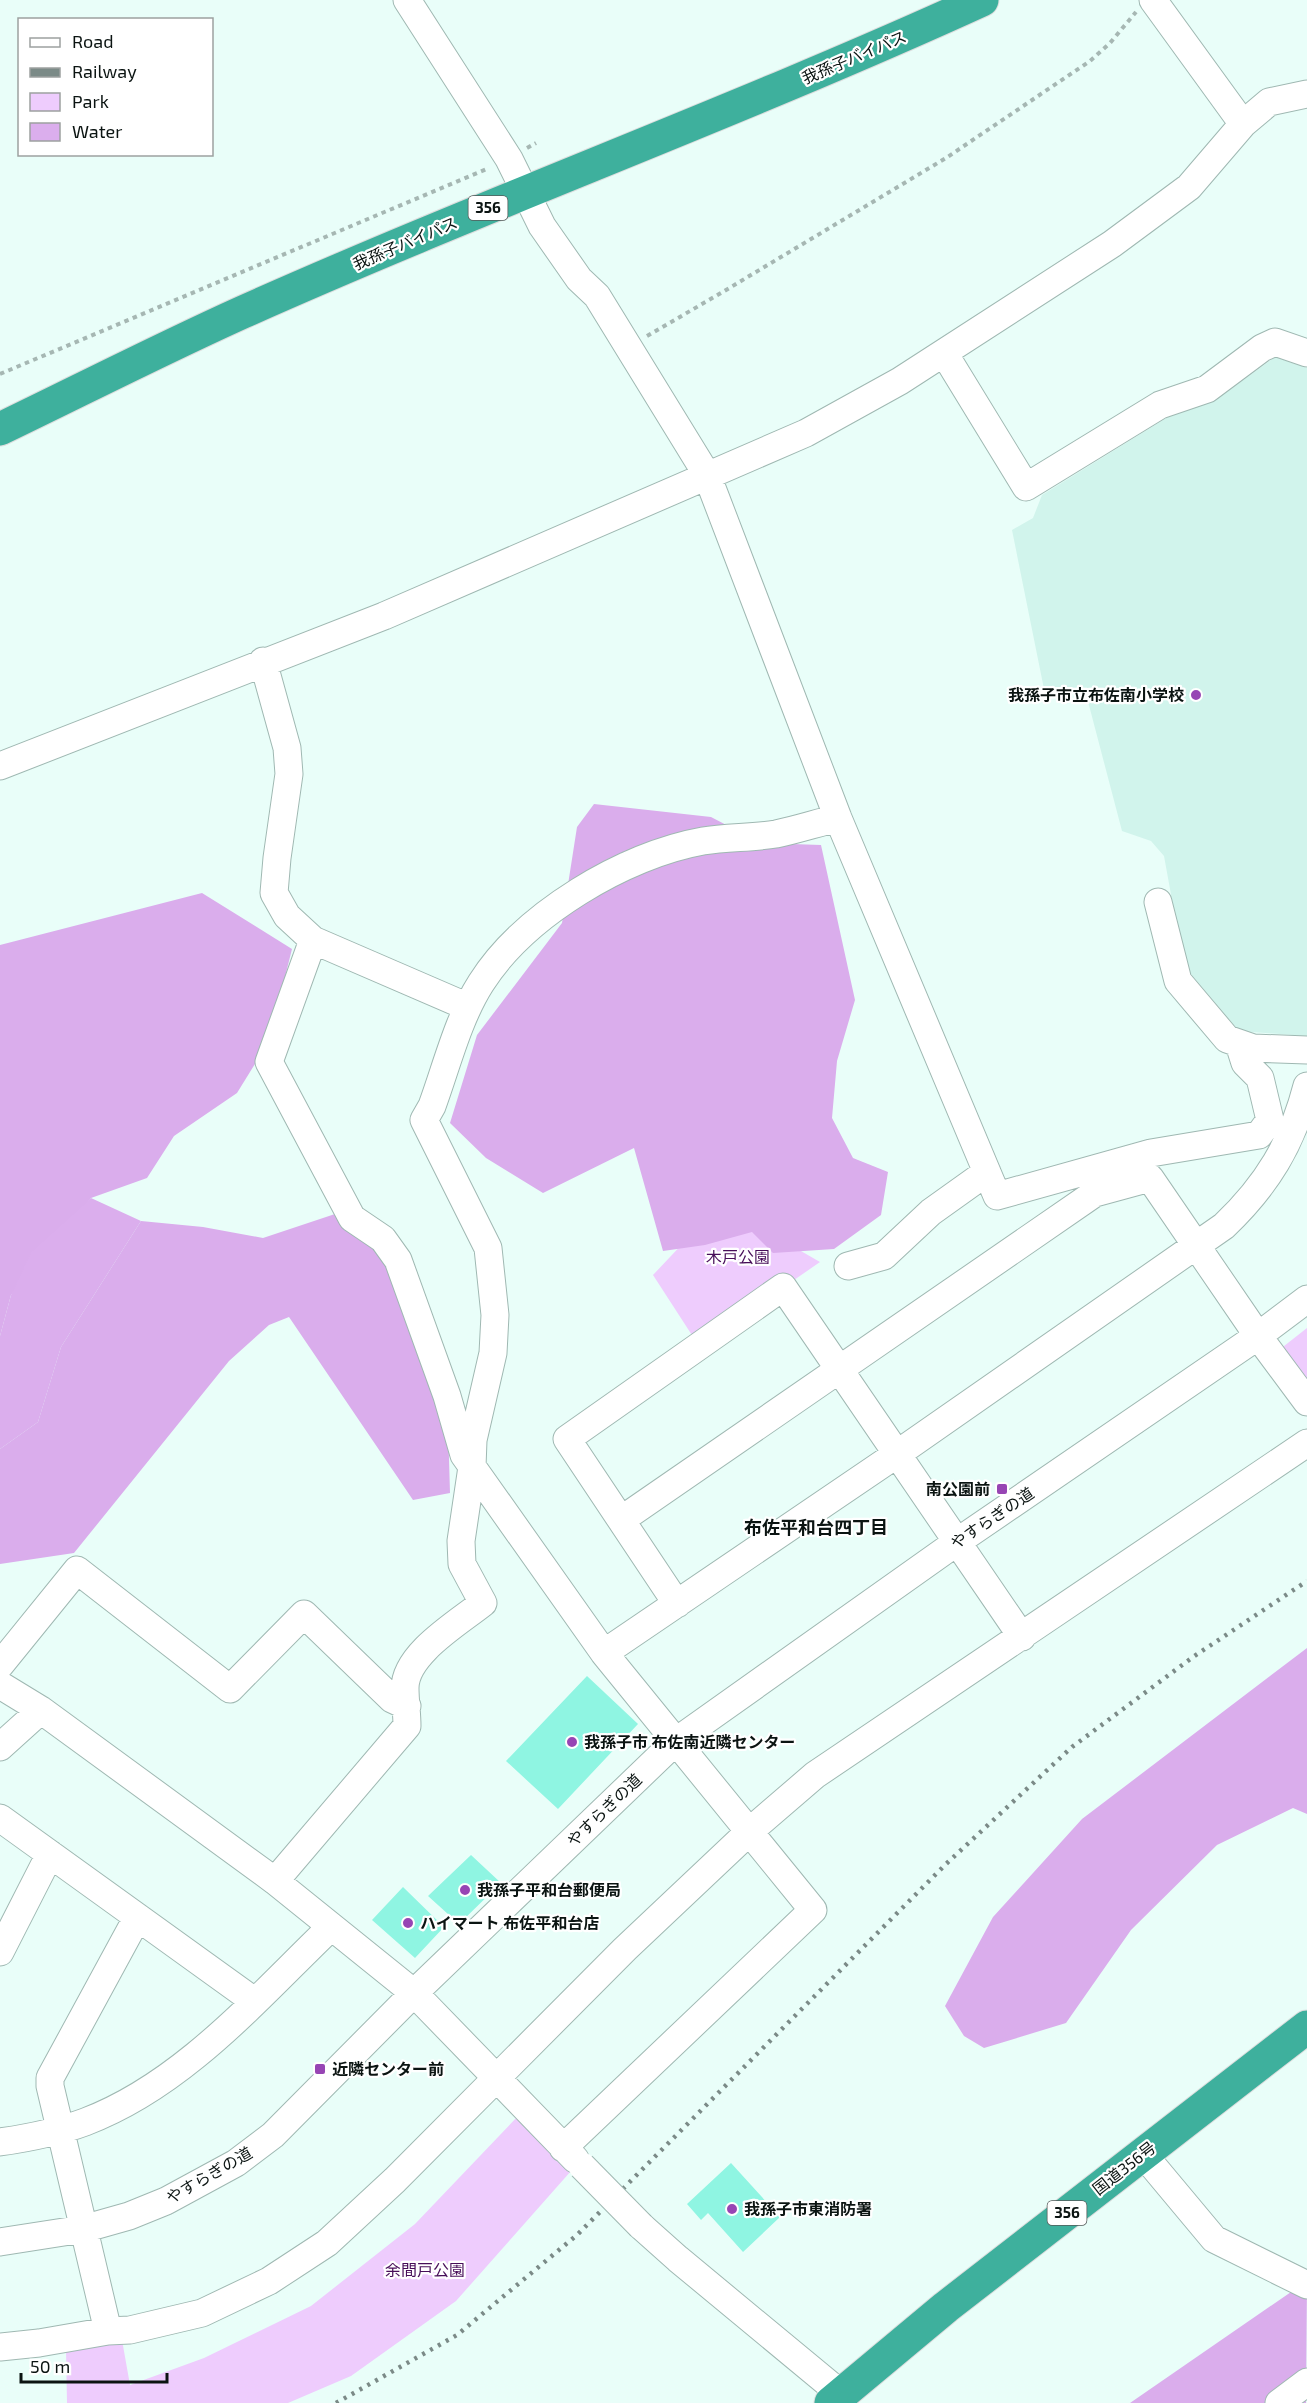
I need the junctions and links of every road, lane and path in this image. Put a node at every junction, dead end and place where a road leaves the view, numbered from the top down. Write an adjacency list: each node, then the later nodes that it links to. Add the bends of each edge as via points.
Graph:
1 (407, 0): 7 (street)
2 (982, 0): 8 (highway, 我孫子バイパス / 356, via 861,55)
3 (1146, 4): 5 (street); 9 (path, via 1090,61 946,158)
4 (1307, 94): 5 (street, via 1269,102)
5 (1243, 124): 10 (street, via 1189,187 1112,244)
6 (536, 143): 7 (path)
7 (509, 159): 8 (street); 12 (path)
8 (526, 192): 9 (street, via 542,226 579,279 597,296); 13 (highway, 我孫子バイパス / 356, via 242,313)
9 (628, 346): 14 (street)
10 (944, 353): 11 (street, via 1026,487 1160,405 1207,389 1262,348 1275,342); 14 (street, via 806,433)
11 (1307, 353)
12 (0, 374)
13 (0, 429)
14 (707, 475): 15 (street, via 384,616); 17 (street)
15 (263, 661): 16 (street); 19 (street, via 287,748 289,774 274,892 287,916)
16 (0, 766)
17 (837, 818): 20 (street, via 776,834 702,842 639,860 567,898 511,946); 24 (street)
18 (1158, 902): 21 (street, via 1178,981 1227,1039)
19 (313, 940): 20 (street); 33 (street, via 269,1062 352,1218 383,1239 398,1260 464,1455)
20 (468, 1006): 33 (street, via 424,1120 484,1238 490,1259 495,1315 493,1353 473,1440)
21 (1239, 1044): 22 (street); 24 (street, via 1245,1063 1260,1078 1270,1120 1259,1135 1151,1153 997,1196)
22 (1307, 1050)
23 (1307, 1086): 25 (street, via 1291,1134 1269,1176 1246,1205)
24 (987, 1172): 26 (street, via 931,1212 884,1256)
25 (1196, 1246): 28 (street); 29 (street, via 1150,1178 1095,1193); 32 (street)
26 (848, 1266)
27 (1307, 1299): 28 (street, やすらぎの道)
28 (1258, 1336): 30 (street); 35 (street, やすらぎの道)
29 (840, 1371): 32 (street); 34 (street); 34 (street, via 783,1287 567,1439)
30 (1307, 1402)
31 (1307, 1443): 37 (street)
32 (897, 1454): 35 (street); 36 (street)
33 (472, 1467): 38 (street); 41 (street, via 461,1542 462,1564 483,1603 417,1656 405,1687)
34 (621, 1520): 36 (street)
35 (957, 1542): 37 (street); 43 (street, やすらぎの道)
36 (677, 1604): 38 (street)
37 (1022, 1637): 46 (street, via 816,1775)
38 (604, 1653): 43 (street)
39 (0, 1665): 41 (street, via 77,1570 230,1689 304,1614 392,1699)
40 (0, 1685): 42 (street)
41 (407, 1706): 48 (street, via 408,1726)
42 (41, 1710): 44 (street); 48 (street)
43 (675, 1743): 46 (street); 52 (street, やすらぎの道)
44 (0, 1747)
45 (0, 1818): 47 (street)
46 (750, 1831): 55 (street); 58 (street, via 813,1910)
47 (50, 1854): 49 (street); 51 (street)
48 (274, 1881): 50 (street)
49 (137, 1918): 53 (street); 56 (street, via 50,2078)
50 (331, 1927): 52 (street); 53 (street)
51 (0, 1952)
52 (414, 1993): 55 (street); 60 (street, やすらぎの道, via 273,2135 236,2163 166,2201)
53 (254, 2001): 56 (street, via 178,2069 145,2091 93,2119)
54 (1307, 2027): 59 (highway, 国道356号 / 356)
55 (495, 2077): 58 (street); 63 (street, via 395,2180 317,2249 268,2281 202,2313)
56 (60, 2129): 57 (street); 60 (street)
57 (0, 2142)
58 (563, 2148): 66 (street, bridge, via 678,2259)
59 (1143, 2154): 62 (street, via 1214,2239); 66 (highway, 国道356号 / 356)
60 (83, 2229): 61 (street, やすらぎの道); 63 (street)
61 (0, 2242)
62 (1307, 2285)
63 (108, 2331): 64 (street)
64 (0, 2347)
65 (1307, 2382): 67 (street)
66 (836, 2398)
67 (1279, 2403)

